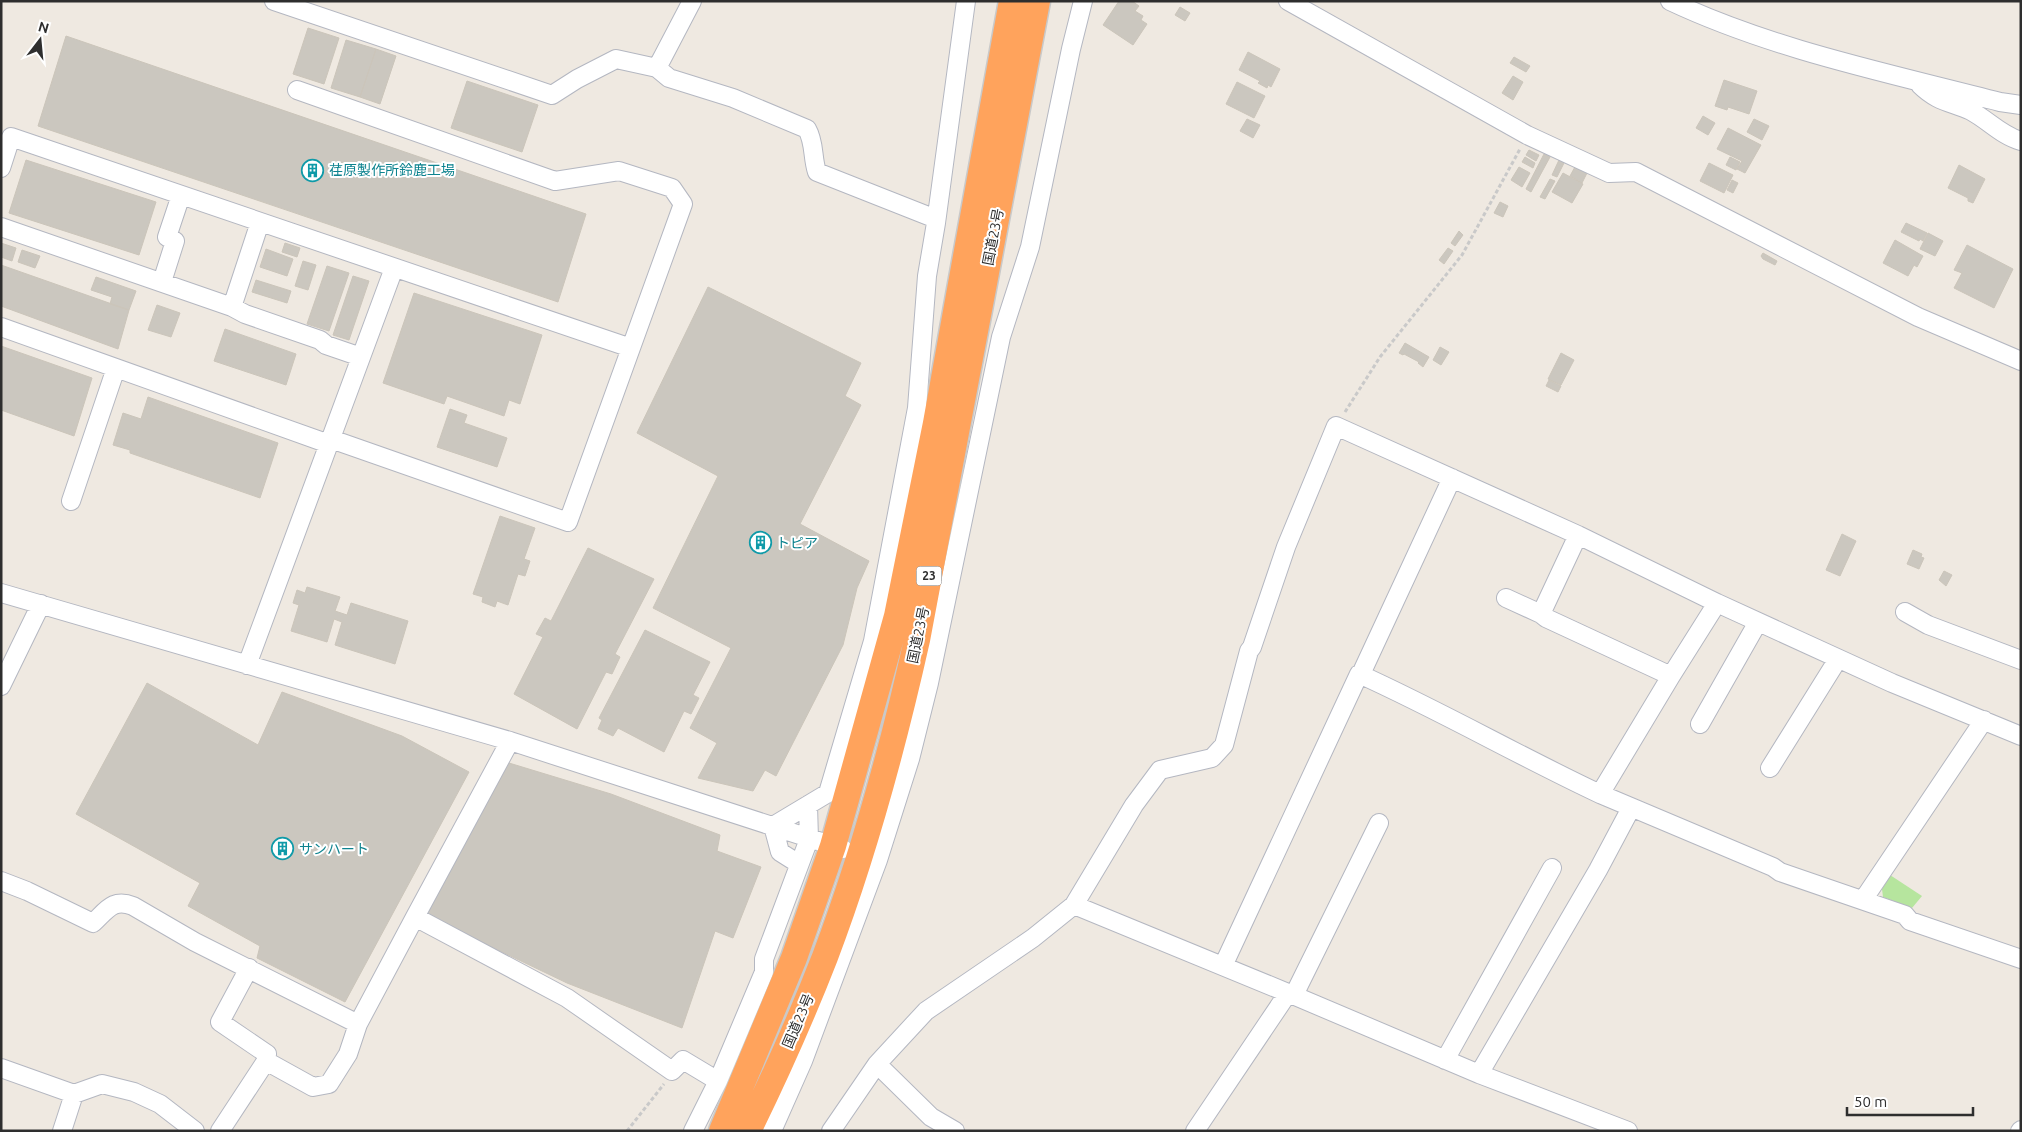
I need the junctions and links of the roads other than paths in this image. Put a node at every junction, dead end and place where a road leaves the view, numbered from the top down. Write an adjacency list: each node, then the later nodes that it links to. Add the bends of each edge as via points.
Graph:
1 (274, 1): 9 (street, via 552,95 616,59)
2 (692, 1): 9 (street)
3 (966, 1): 16 (street)
4 (1012, 1): 54 (highway, 国道23号 / 23, via 936,423 897,616)
5 (1037, 1): 55 (highway, 国道23号 / 23, via 917,640 896,732)
6 (1083, 1): 82 (street, via 1030,247 1001,337 910,760 875,870 803,1061)
7 (1288, 1): 25 (street, via 1527,135 1609,172 1636,172 1918,317)
8 (1670, 1): 10 (street, via 1702,16 1790,47)
9 (656, 68): 16 (street, via 669,78 733,98 807,129 814,142 817,172)
10 (1914, 80): 12 (street); 13 (street, via 1930,96 1972,112 2011,138)
11 (297, 90): 23 (street, via 555,181 619,171 672,188 683,204)
12 (2021, 105)
13 (2021, 141)
14 (1, 168): 15 (street, via 11,137)
15 (181, 195): 17 (street); 20 (street, via 167,237 176,241)
16 (936, 220): 50 (street, via 927,276 917,408 873,641 828,793)
17 (260, 222): 19 (street); 21 (street)
18 (1, 228): 20 (street)
19 (394, 268): 23 (street); 24 (street)
20 (162, 282): 21 (street)
21 (232, 307): 24 (street)
22 (1, 327): 26 (street)
23 (631, 348): 27 (street, via 568,522)
24 (361, 357): 27 (street)
25 (2021, 361)
26 (116, 368): 27 (street); 29 (street)
27 (330, 441): 40 (street)
28 (1452, 478): 30 (street); 41 (street); 60 (street, via 1336,426 1286,547 1249,651 1224,745 1212,758 1160,770 1134,805)
29 (71, 501)
30 (1578, 535): 33 (street); 36 (street)
31 (1, 593): 34 (street)
32 (1506, 598): 36 (street)
33 (1717, 603): 37 (street); 42 (street)
34 (41, 604): 40 (street); 43 (street)
35 (1905, 612): 39 (street, via 1928,625)
36 (1541, 614): 42 (street)
37 (1758, 622): 38 (street); 45 (street)
38 (1838, 659): 44 (street); 48 (street)
39 (2021, 660)
40 (247, 665): 47 (street)
41 (1360, 674): 49 (street); 63 (street)
42 (1670, 676): 49 (street)
43 (1, 686)
44 (1984, 720): 46 (street); 59 (street)
45 (1700, 724)
46 (2021, 736)
47 (510, 741): 53 (street); 61 (street)
48 (1770, 768)
49 (1600, 794): 51 (street)
50 (808, 805): 53 (street); 54 (street)
51 (1631, 808): 59 (street, via 1780,872); 72 (street)
52 (1379, 823): 66 (street)
53 (773, 826): 54 (street); 56 (street, via 780,852)
54 (821, 843): 55 (street); 56 (street); 65 (highway, 国道23号 / 23)
55 (860, 854): 81 (highway, 国道23号 / 23, via 825,957)
56 (799, 864): 65 (street, via 764,959)
57 (1552, 868): 68 (street)
58 (1, 881): 64 (street, via 93,923 112,905 124,902)
59 (1863, 900): 62 (street, via 1905,915 1910,921)
60 (1074, 905): 63 (street); 70 (street, via 1033,938 926,1012)
61 (414, 917): 67 (street); 73 (street, via 567,998 672,1071 683,1060)
62 (2021, 959)
63 (1223, 966): 66 (street)
64 (249, 968): 67 (street); 69 (street, via 220,1022 267,1054)
65 (774, 976): 73 (street); 80 (highway, 国道23号 / 23)
66 (1291, 994): 68 (street); 85 (street)
67 (358, 1024): 69 (street, via 348,1054 329,1084 313,1087)
68 (1445, 1060): 72 (street)
69 (266, 1061): 78 (street)
70 (877, 1064): 83 (street); 84 (street, via 931,1116)
71 (1, 1068): 74 (street)
72 (1479, 1074): 75 (street)
73 (718, 1081): 79 (street)
74 (74, 1094): 76 (street); 77 (street, via 102,1084 134,1092 160,1104)
75 (1619, 1129)
76 (62, 1131)
77 (195, 1131)
78 (220, 1131)
79 (693, 1131)
80 (722, 1131)
81 (748, 1131)
82 (772, 1131)
83 (831, 1131)
84 (955, 1131)
85 (1195, 1131)

